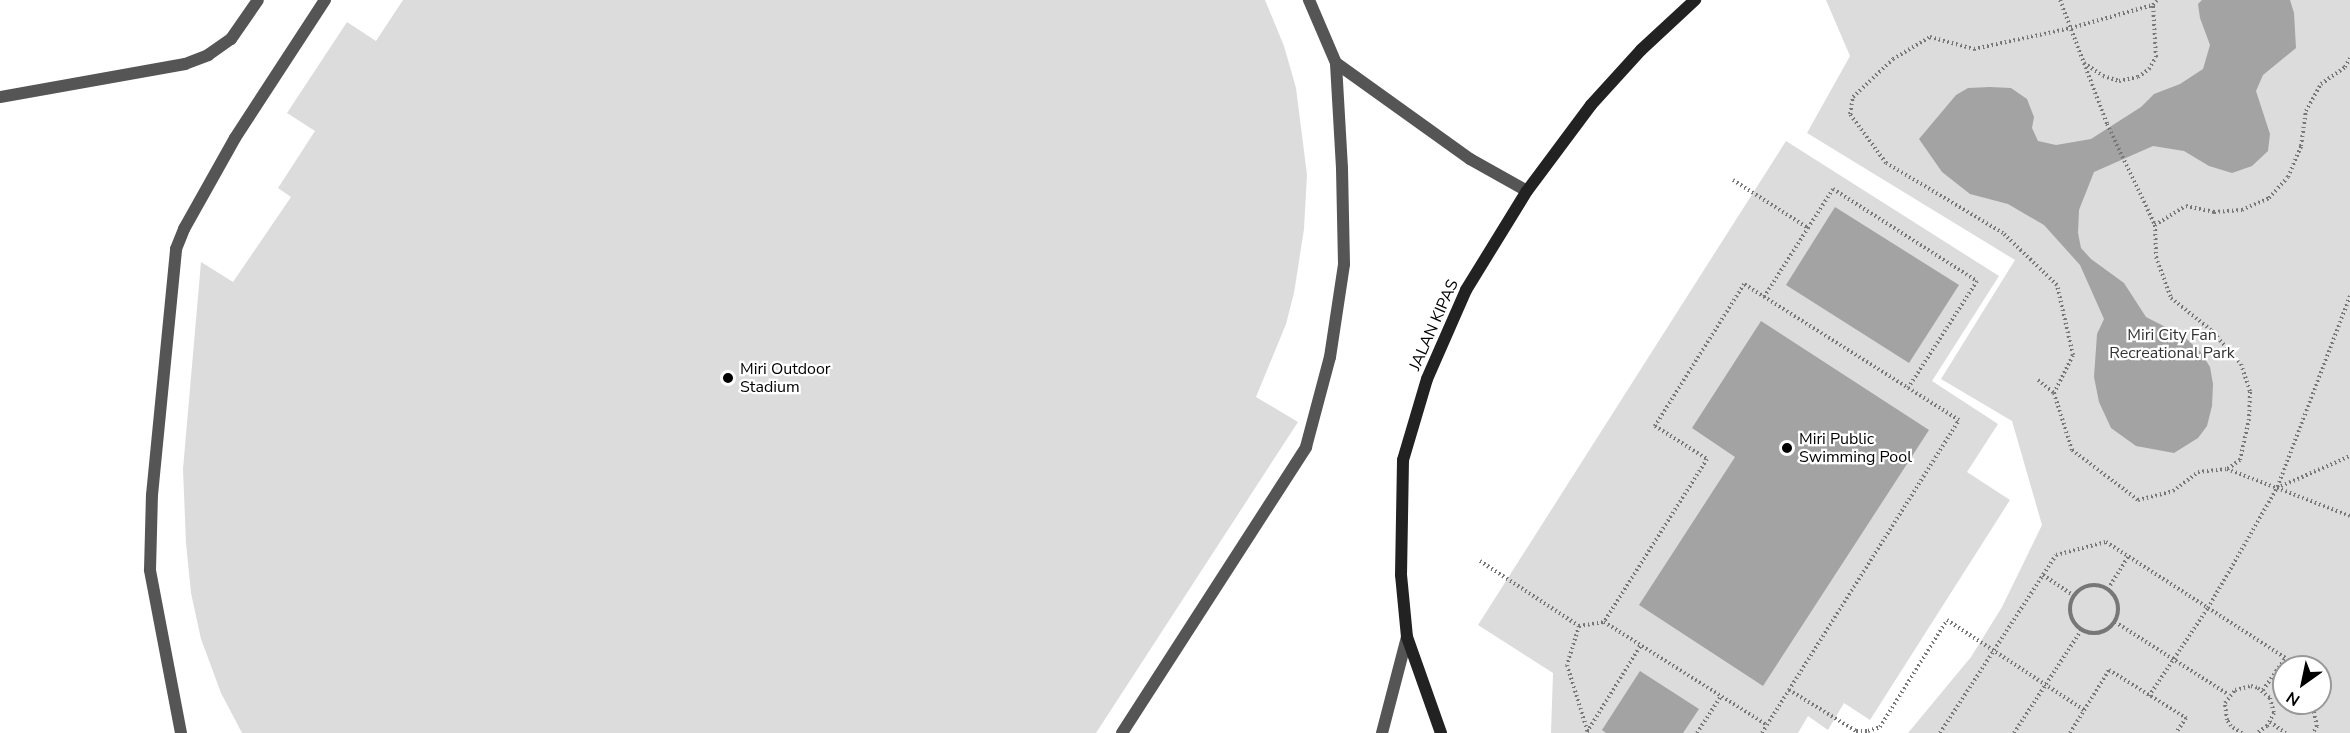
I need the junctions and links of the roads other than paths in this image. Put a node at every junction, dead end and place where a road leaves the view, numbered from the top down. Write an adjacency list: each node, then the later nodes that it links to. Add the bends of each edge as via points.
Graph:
1 (258, 0): 6 (lane, via 231,39 208,56 185,64)
2 (325, 0): 9 (lane, via 235,138 176,249 152,495 150,570)
3 (1309, 0): 5 (lane)
4 (1695, 0): 7 (main road, JALAN KIPAS, via 1641,50 1591,105)
5 (1336, 63): 7 (lane, via 1470,159); 10 (lane, via 1344,264 1330,357 1306,447)
6 (0, 97)
7 (1527, 191): 8 (main road, JALAN KIPAS, via 1466,290 1427,379 1403,460 1401,575)
8 (1407, 637): 11 (lane); 12 (main road, JALAN KIPAS)
9 (182, 733)
10 (1122, 733)
11 (1382, 733)
12 (1442, 733)

